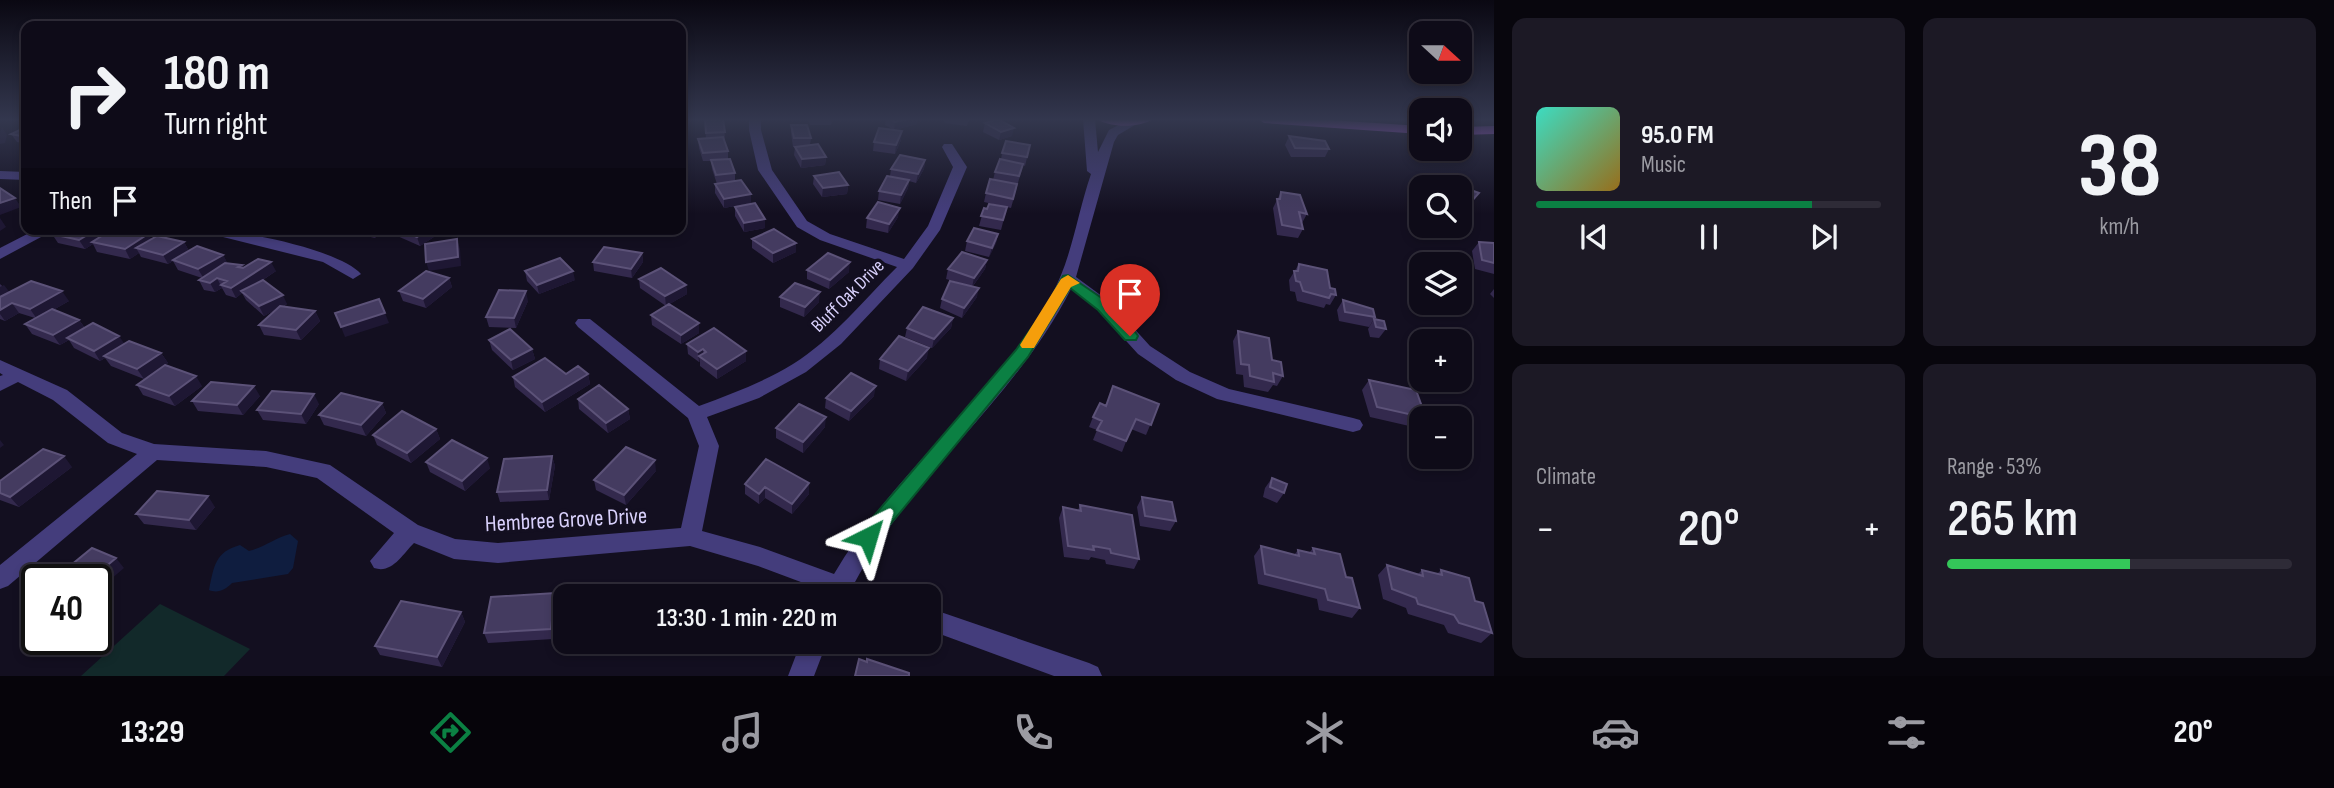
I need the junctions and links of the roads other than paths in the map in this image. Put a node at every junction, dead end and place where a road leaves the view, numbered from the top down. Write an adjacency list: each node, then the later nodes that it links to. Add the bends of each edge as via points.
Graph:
1 (760, 151): 11 (street, via 765,170 803,224 825,237)
2 (950, 151): 11 (street, Bluff Oak Drive, via 960,167 935,228)
3 (1092, 151): 7 (street)
4 (1105, 151): 7 (street)
5 (0, 175): 6 (street)
6 (21, 176)
7 (1095, 180): 13 (street)
8 (37, 235): 10 (street)
9 (232, 235): 12 (street, via 328,259)
10 (0, 254)
11 (907, 265): 16 (street, Bluff Oak Drive, via 835,340 800,368)
12 (353, 274)
13 (1068, 279): 17 (street, via 1104,306 1144,350 1183,376 1224,394); 24 (street, via 1022,353 868,537)
14 (584, 323): 16 (street)
15 (6, 375): 18 (street, Hembree Grove Drive, via 60,395 115,438)
16 (696, 414): 20 (street, via 709,446)
17 (1353, 425)
18 (153, 452): 19 (street, Hembree Grove Drive, via 266,459 323,471); 22 (street)
19 (410, 532): 20 (street, Hembree Grove Drive, via 454,549 498,553); 21 (street)
20 (690, 537): 23 (street, Hembree Grove Drive, via 760,557)
21 (382, 561)
22 (0, 579)
23 (819, 584)
24 (842, 584)
25 (941, 623): 28 (street)
26 (809, 654): 27 (street)
27 (801, 676)
28 (1089, 676)

